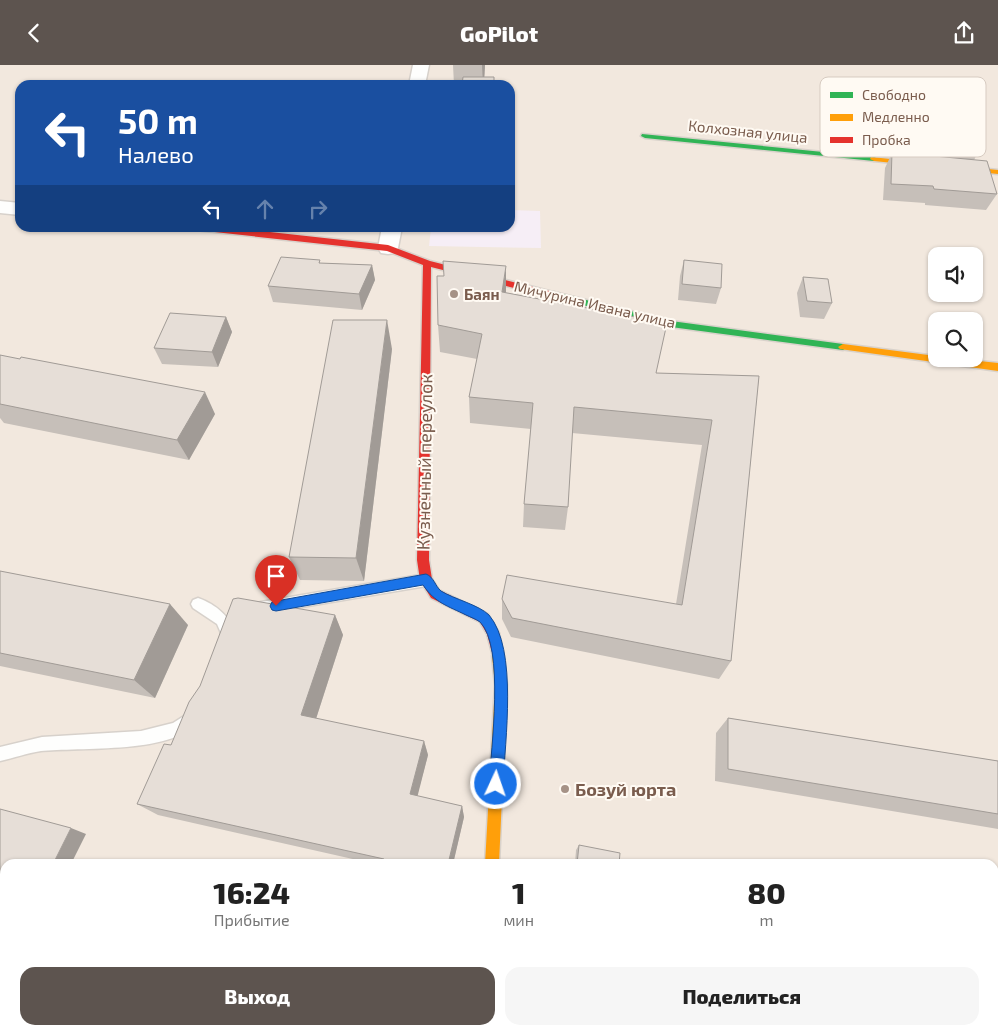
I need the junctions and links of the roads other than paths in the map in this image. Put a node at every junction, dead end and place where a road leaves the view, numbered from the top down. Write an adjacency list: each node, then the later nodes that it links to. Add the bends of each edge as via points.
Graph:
1 (421, 65): 2 (street)
2 (418, 80)
3 (645, 136): 4 (street, Колхозная улица)
4 (820, 154)
5 (851, 157): 6 (street, Колхозная улица)
6 (998, 172)
7 (0, 207): 8 (street)
8 (15, 208)
9 (242, 232): 11 (street, Мичурина Ивана улица)
10 (391, 232): 11 (street)
11 (388, 248): 12 (street, Мичурина Ивана улица)
12 (427, 263): 13 (street, Мичурина Ивана улица, via 671,324); 14 (street, Кузнечный переулок, via 423,560)
13 (998, 367)
14 (426, 579): 16 (lane); 20 (street, via 435,594 484,618 497,648 501,685)
15 (198, 604): 17 (lane, via 224,615 230,637)
16 (249, 611)
17 (228, 650)
18 (200, 711): 19 (lane, via 185,724 158,735 100,743 41,744)
19 (0, 754)
20 (492, 859)

